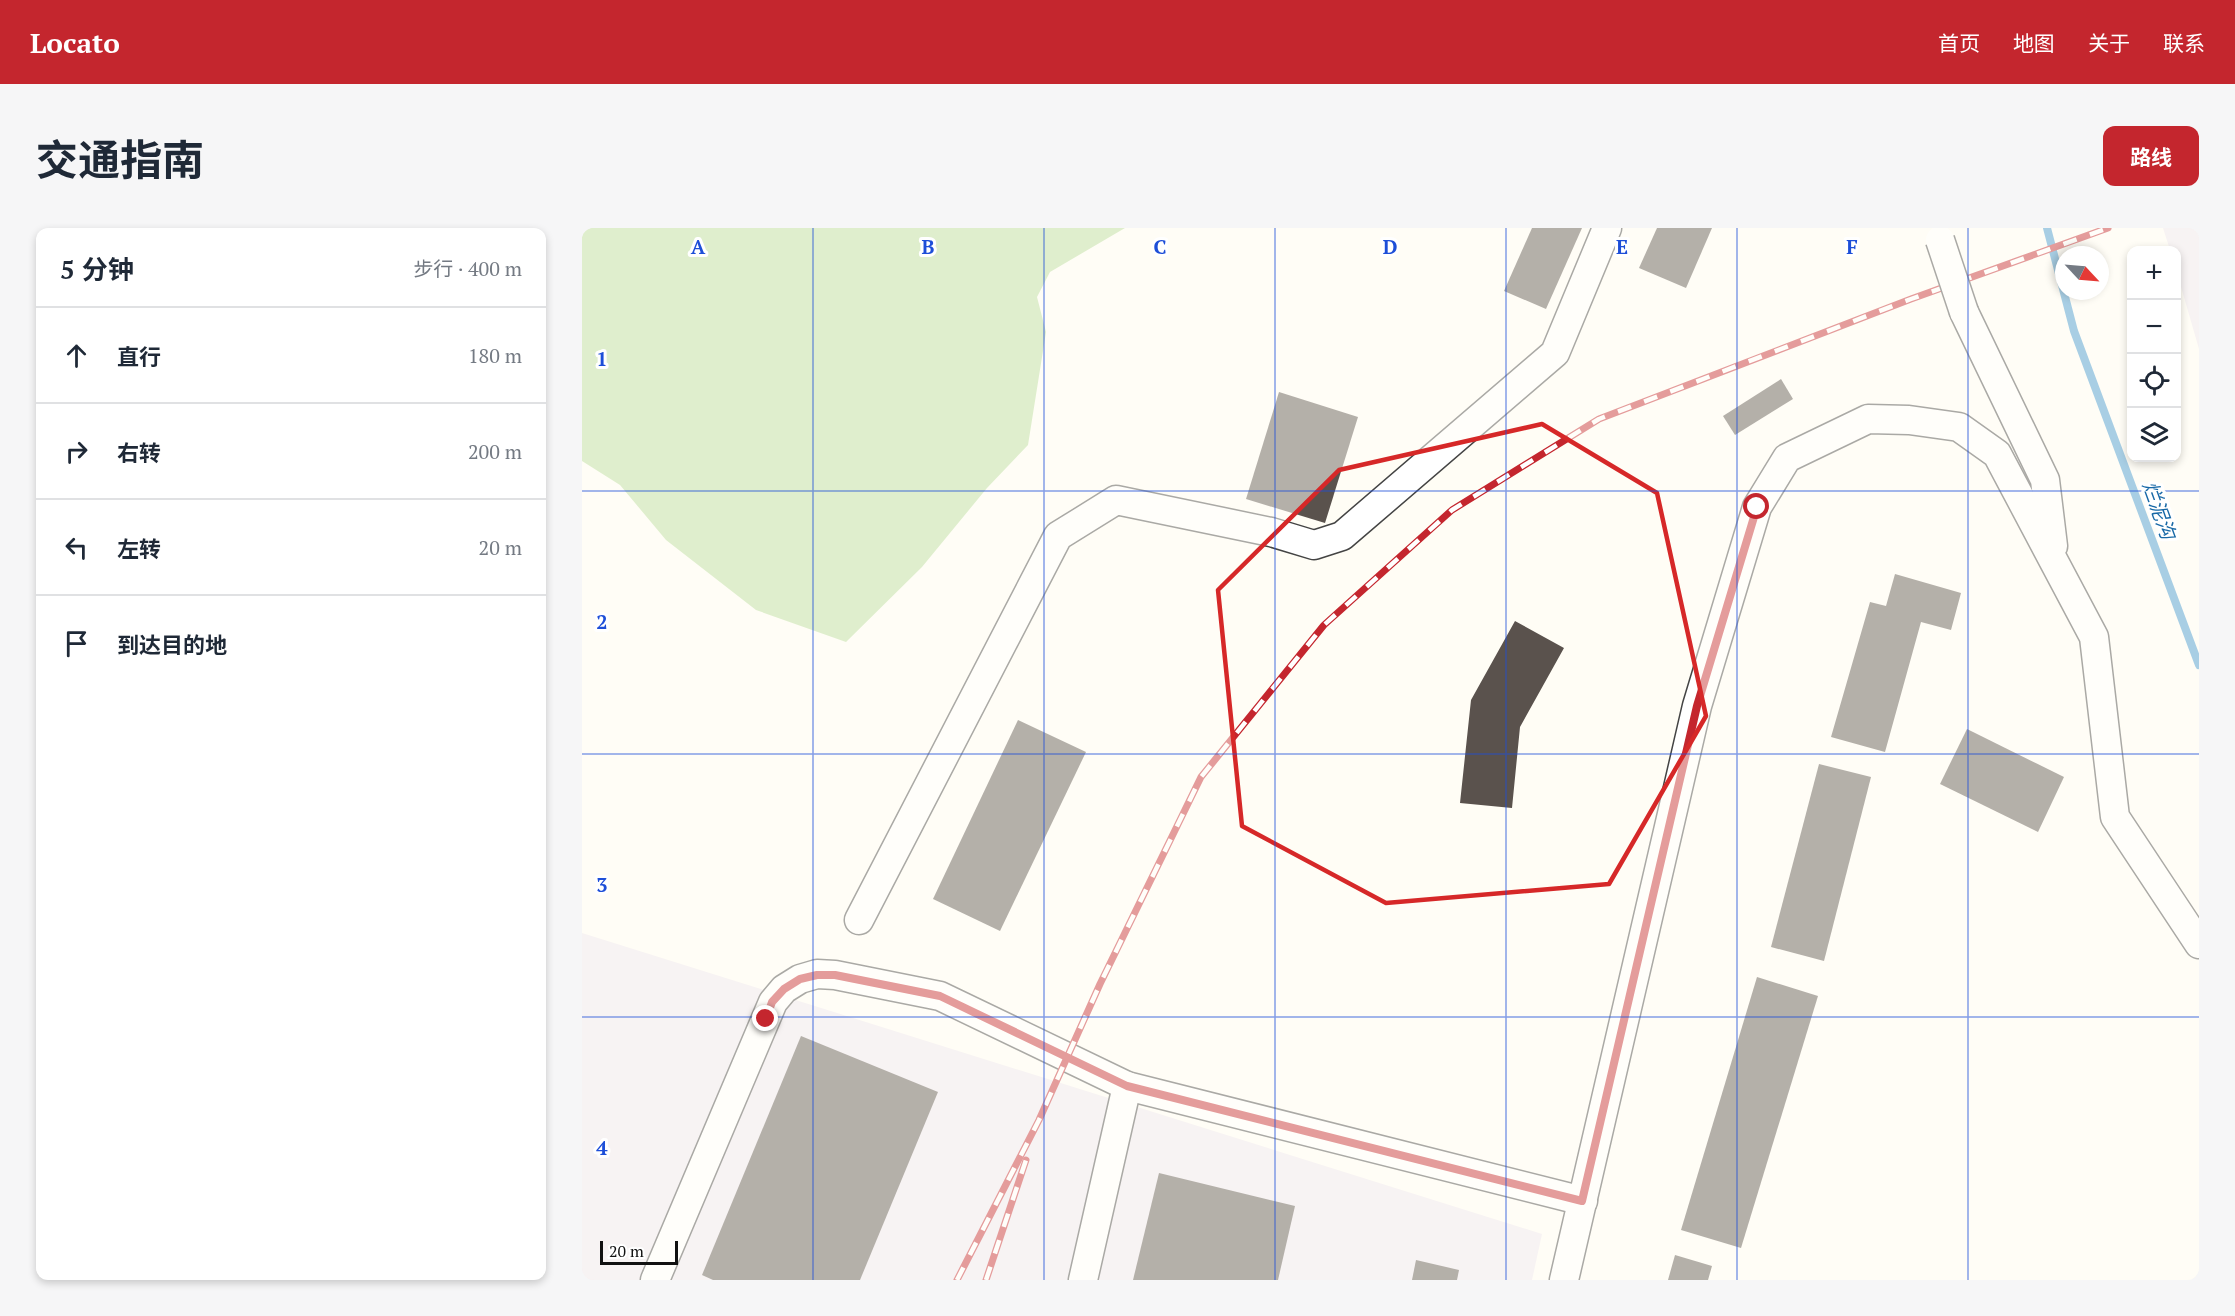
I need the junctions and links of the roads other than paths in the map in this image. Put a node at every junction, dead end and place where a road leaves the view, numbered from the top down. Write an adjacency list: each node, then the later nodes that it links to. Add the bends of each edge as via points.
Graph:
1 (1607, 228): 4 (street, via 1555,353 1342,536 1314,545 1271,532 1116,500 1058,536)
2 (1938, 234): 3 (street, bridge, via 1964,312 2045,480)
3 (2056, 565): 5 (street, via 2094,637 2115,817); 7 (street, via 1997,454 1959,428 1868,418 1787,458 1757,507 1697,706)
4 (859, 920)
5 (2199, 944)
6 (1127, 1086): 7 (street); 8 (street, via 940,996 835,975 800,979 772,1002); 9 (street)
7 (1582, 1201): 10 (street)
8 (655, 1280)
9 (1083, 1280)
10 (1564, 1280)

